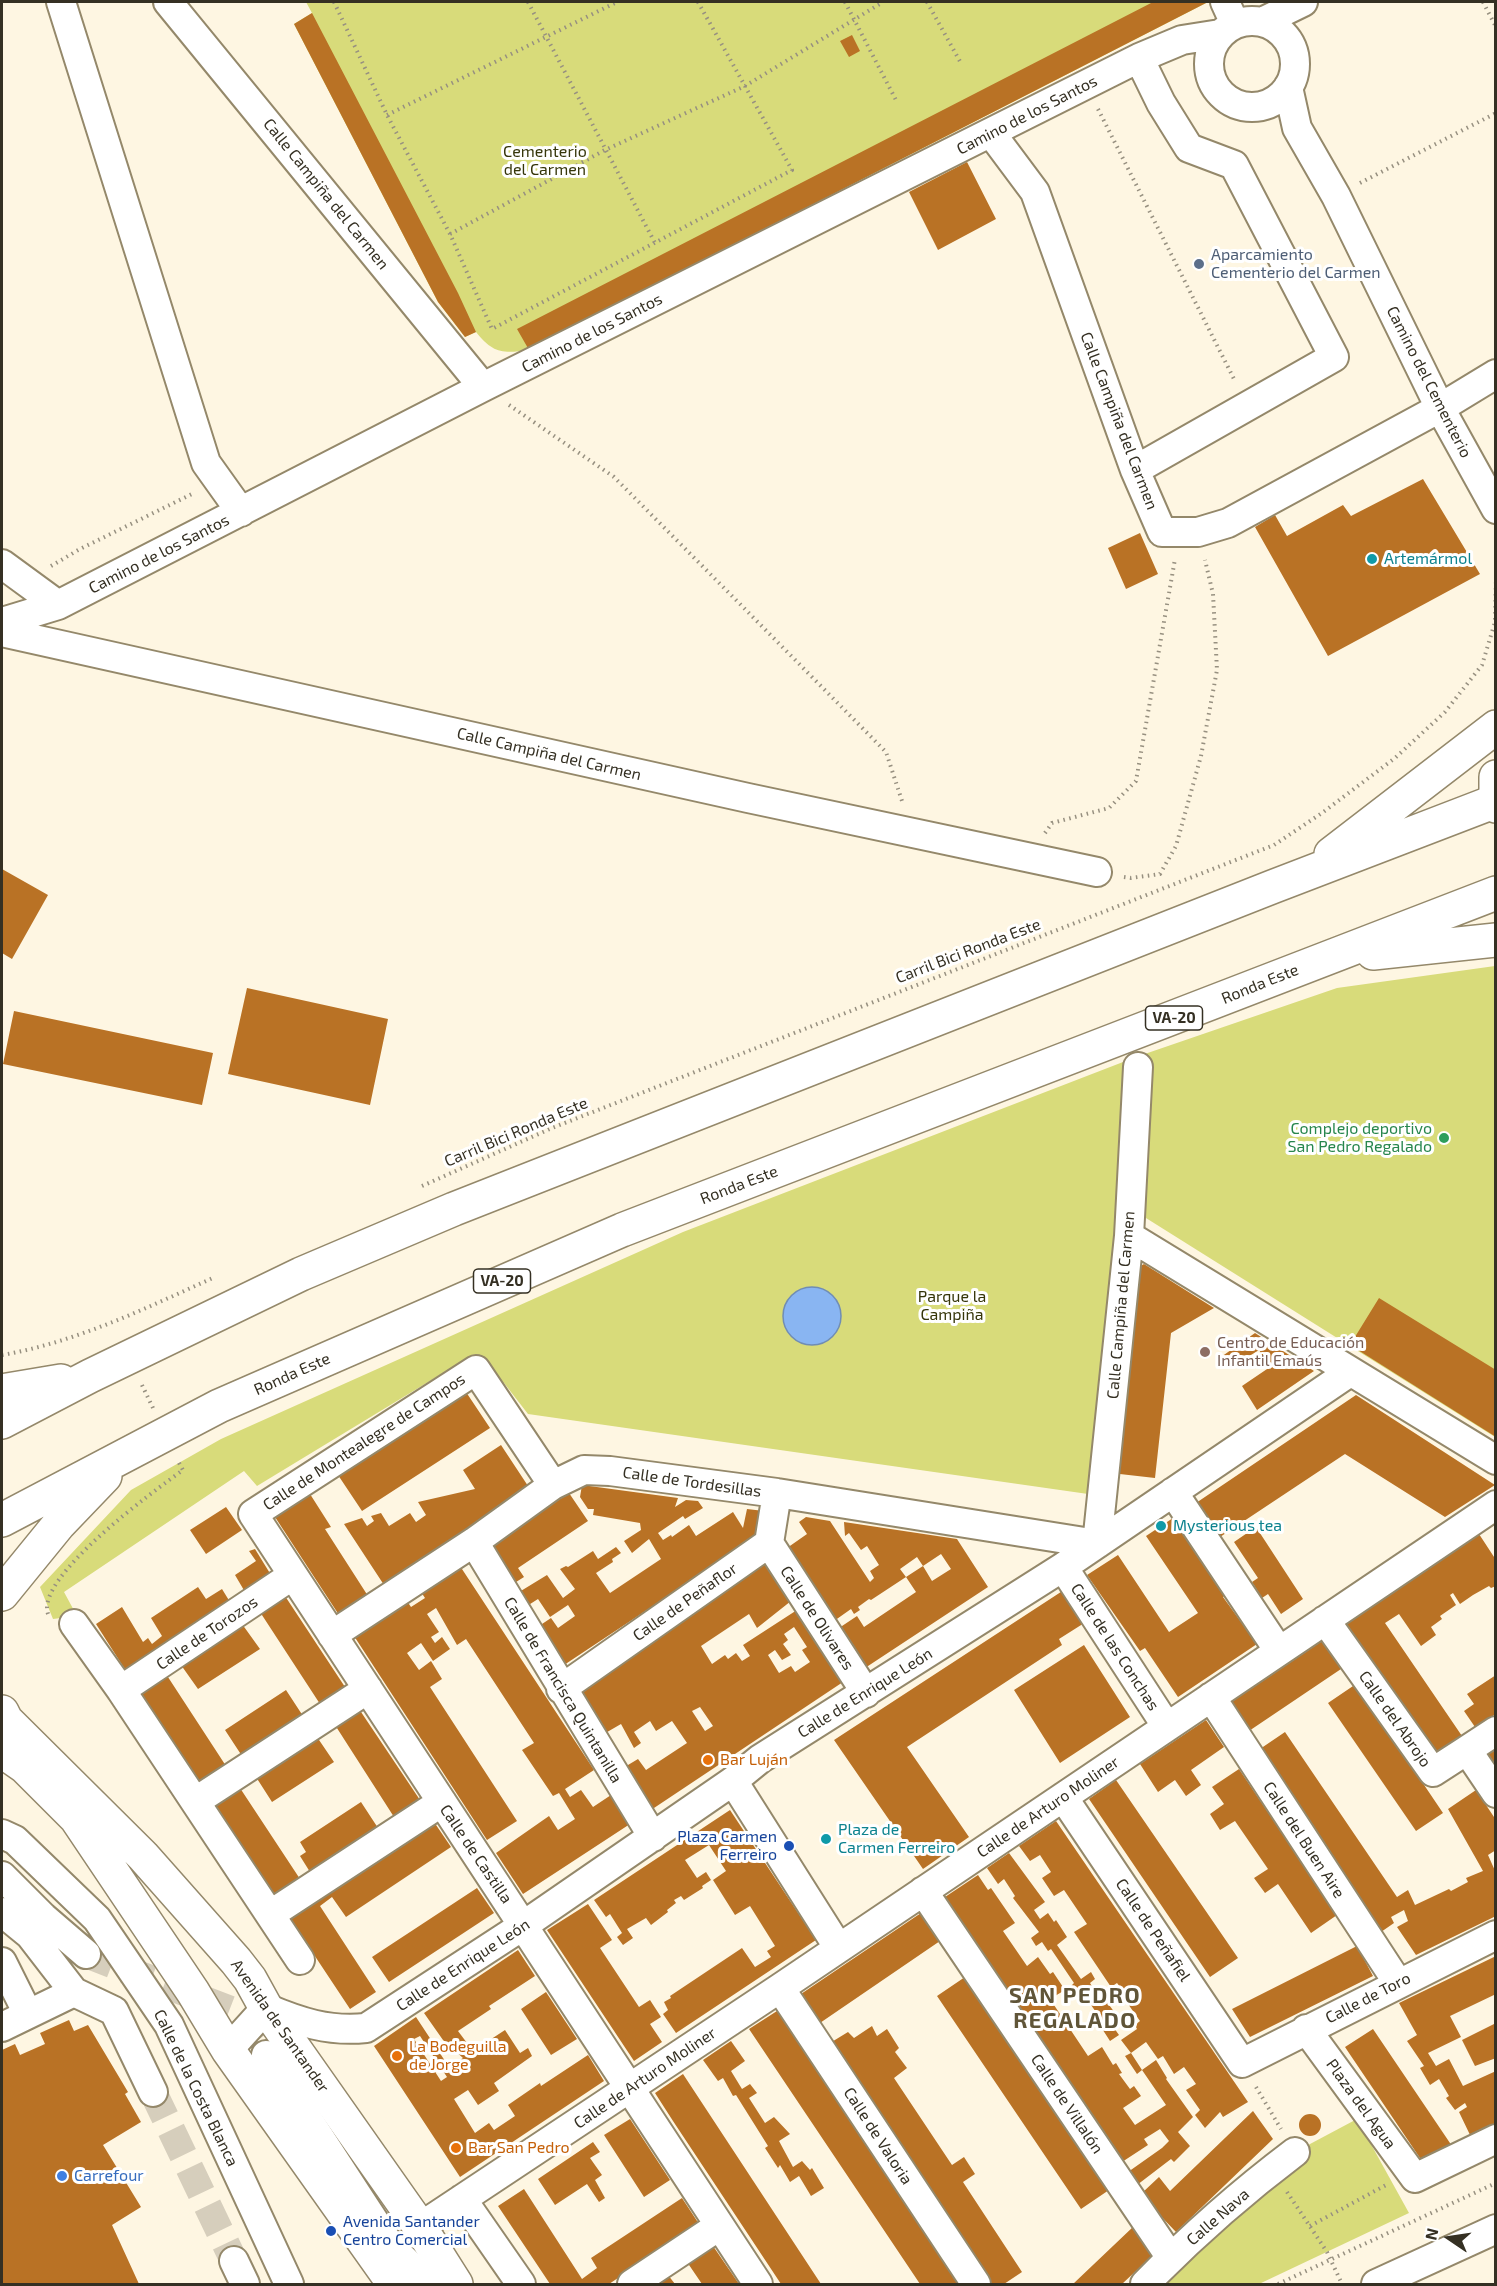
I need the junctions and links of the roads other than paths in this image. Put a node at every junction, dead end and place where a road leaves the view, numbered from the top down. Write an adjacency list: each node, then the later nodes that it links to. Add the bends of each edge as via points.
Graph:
1 (61, 2): 14 (street, via 206,463)
2 (168, 2): 10 (street, Calle Campiña del Carmen)
3 (1253, 22): 4 (street, Camino de los Santos, via 1182,39); 5 (street, via 1291,45 1294,74); 6 (street, via 1209,70 1222,96 1250,108)
4 (1139, 58): 8 (street, Camino de los Santos); 12 (street, via 1189,148 1234,165 1334,357)
5 (1288, 87): 6 (street); 7 (street, Camino del Cementerio)
6 (1265, 106): 7 (street, Camino del Cementerio)
7 (1297, 128): 11 (street, Camino del Cementerio, via 1336,196)
8 (991, 133): 10 (street, Camino de los Santos); 12 (street, Calle Campiña del Carmen, via 1035,192)
9 (1496, 374): 11 (street)
10 (483, 387): 14 (street, Camino de los Santos)
11 (1440, 408): 12 (street, Calle Campiña del Carmen, via 1228,522 1189,532 1162,532); 13 (street, Camino del Cementerio)
12 (1134, 470)
13 (1496, 509)
14 (241, 512): 16 (street, Camino de los Santos)
15 (2, 564): 16 (street)
16 (58, 605): 17 (street, Camino de los Santos)
17 (2, 622)
18 (2, 632): 21 (street, Calle Campiña del Carmen)
19 (1496, 727): 22 (main road)
20 (1495, 796): 22 (main road)
21 (1096, 872)
22 (1308, 873): 29 (main road, via 454,1209 301,1274)
23 (1496, 893): 25 (main road, Ronda Este / VA-20)
24 (1496, 940): 25 (main road)
25 (1329, 958): 32 (main road, Ronda Este / VA-20, via 622,1230 219,1406)
26 (1138, 1067): 27 (street, Calle Campiña del Carmen)
27 (1130, 1236): 28 (street); 42 (street, Calle Campiña del Carmen)
28 (1350, 1372): 33 (street); 35 (street, Calle de Enrique León)
29 (90, 1376): 30 (main road); 31 (main road)
30 (2, 1391)
31 (2, 1422)
32 (123, 1458): 39 (main road, Ronda Este / VA-20); 45 (main road, via 58,1524)
33 (1496, 1460)
34 (553, 1485): 36 (street, Calle de Tordesillas, via 592,1470); 38 (street, Calle de Montealegre de Campos, via 476,1370); 40 (street, Calle de Tordesillas)
35 (1173, 1492): 42 (street, Calle de Enrique León); 49 (street)
36 (777, 1493): 41 (street); 42 (street, Calle de Tordesillas)
37 (1496, 1505): 46 (street, Calle de Arturo Moliner)
38 (253, 1514): 44 (street, Calle de Castilla)
39 (2, 1520)
40 (474, 1542): 48 (street, Calle de Tordesillas); 51 (street, Calle de Francisca Quintanilla)
41 (768, 1543): 51 (street, Calle de Peñaflor); 53 (street, Calle de Olivares)
42 (1097, 1544): 43 (street, Calle de Enrique León)
43 (1063, 1567): 53 (street, Calle de Enrique León); 56 (street, Calle de las Conchas)
44 (293, 1575): 48 (street, Calle de Castilla); 52 (street, Calle de Torozos)
45 (2, 1594)
46 (1325, 1620): 49 (street, Calle de Arturo Moliner); 58 (street, Calle del Abrojo, via 1433,1772)
47 (62, 1621): 52 (street)
48 (332, 1635): 50 (street, Calle de Castilla)
49 (1279, 1651): 54 (street, Calle de Arturo Moliner)
50 (368, 1689): 63 (street); 64 (street, Calle de Castilla)
51 (561, 1689): 66 (street, Calle de Francisca Quintanilla)
52 (121, 1690): 63 (street)
53 (866, 1693): 60 (street, Calle de Enrique León, via 760,1759)
54 (1211, 1697): 56 (street, Calle de Arturo Moliner); 77 (street, Calle del Buen Aire)
55 (2, 1712): 80 (main road, Avenida de Santander, via 143,1856 236,1961)
56 (1167, 1727): 62 (street, Calle de Arturo Moliner)
57 (1496, 1731): 58 (street)
58 (1467, 1750): 61 (street)
59 (2, 1751): 84 (main road, via 26,1767 76,1818)
60 (733, 1781): 66 (street, Calle de Enrique León); 73 (street)
61 (1496, 1793)
62 (1063, 1797): 68 (street, Calle de Arturo Moliner); 86 (street, Calle de Peñafiel)
63 (196, 1802): 70 (street)
64 (442, 1802): 70 (street); 71 (street, Calle de Castilla)
65 (2, 1834): 97 (street, Calle de la Costa Blanca, via 15,1840 97,1919 169,2025)
66 (653, 1837): 71 (street, Calle de Enrique León)
67 (2, 1876): 74 (street)
68 (923, 1891): 73 (street, Calle de Arturo Moliner); 95 (street, Calle de Villalón)
69 (2, 1912): 79 (street, via 30,1935)
70 (271, 1914): 75 (street)
71 (524, 1925): 80 (street, Calle de Enrique León, via 366,2028 349,2030 300,2023); 87 (street, Calle de Castilla)
72 (1496, 1935): 77 (street, Calle de Toro)
73 (838, 1947): 78 (street, Calle de Arturo Moliner)
74 (86, 1954)
75 (300, 1960)
76 (2, 1962): 81 (street)
77 (1398, 1983): 83 (street, Calle de Toro)
78 (780, 1988): 87 (street, Calle de Arturo Moliner); 104 (street, Calle de Valoria)
79 (74, 1992): 81 (street); 88 (street, via 114,2011)
80 (266, 2008): 84 (street); 93 (main road, Avenida de Santander)
81 (28, 2014): 82 (street)
82 (2, 2027)
83 (1306, 2029): 86 (street, Calle de Toro); 89 (street, Plaza del Agua, via 1414,2176)
84 (228, 2050): 98 (main road)
85 (266, 2055): 99 (street, via 391,2247)
86 (1242, 2063)
87 (628, 2089): 91 (street, Calle de Arturo Moliner); 92 (street, Calle de Castilla)
88 (153, 2092)
89 (1496, 2139)
90 (1295, 2152): 95 (street, Calle Nava)
91 (462, 2199): 93 (street, Calle de Arturo Moliner); 101 (street)
92 (719, 2226): 102 (street); 103 (street, Calle de Castilla)
93 (420, 2227): 100 (main road, Avenida de Santander)
94 (1496, 2229): 96 (street)
95 (1171, 2258): 105 (street, Calle Nava)
96 (1410, 2278): 106 (street)
97 (289, 2284)
98 (393, 2284)
99 (429, 2284)
100 (456, 2284)
101 (521, 2284)
102 (632, 2284)
103 (758, 2284)
104 (976, 2284)
105 (1145, 2284)
106 (1376, 2284)

